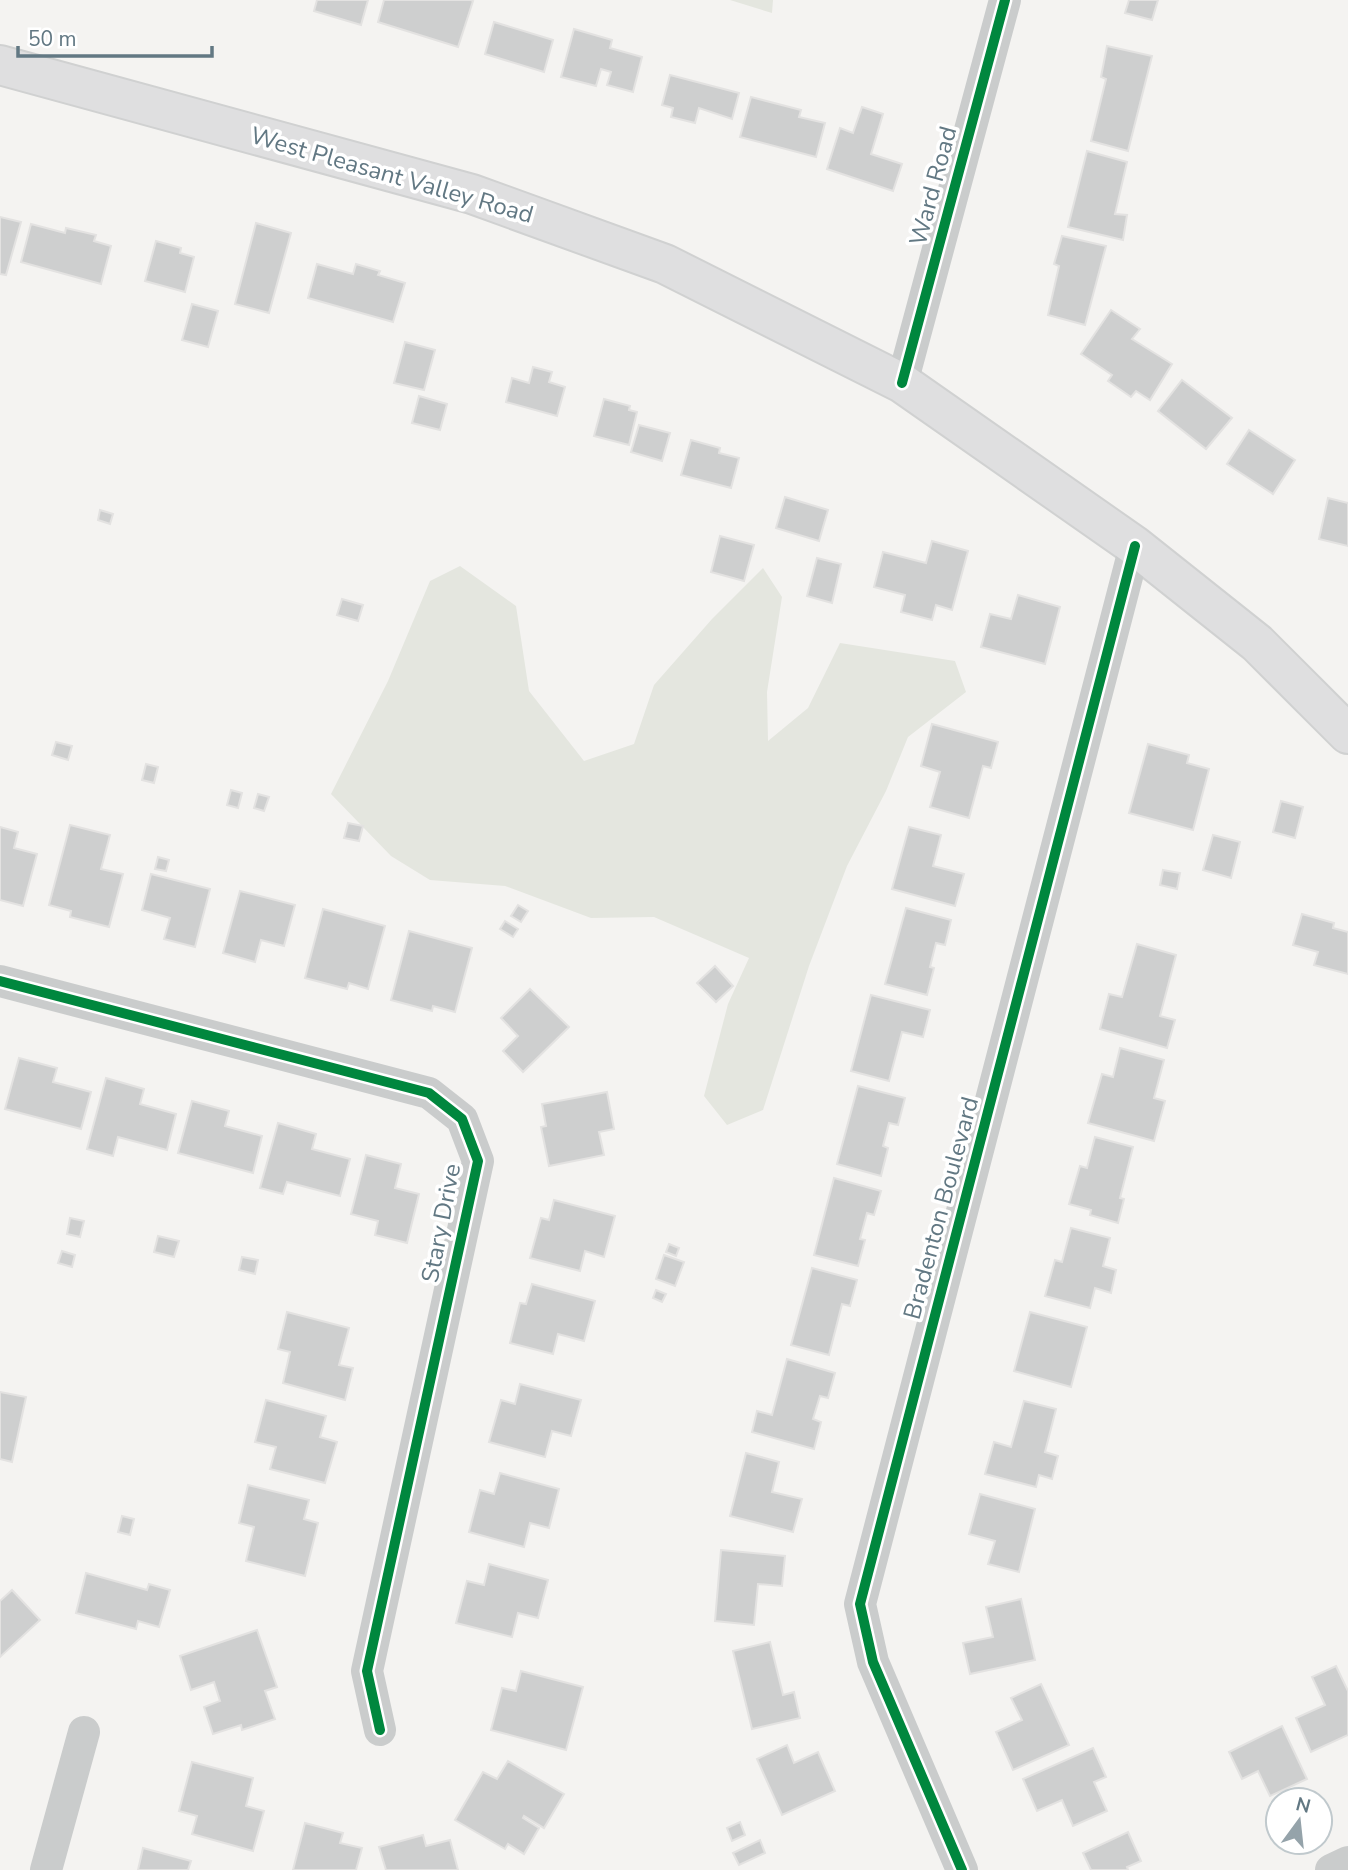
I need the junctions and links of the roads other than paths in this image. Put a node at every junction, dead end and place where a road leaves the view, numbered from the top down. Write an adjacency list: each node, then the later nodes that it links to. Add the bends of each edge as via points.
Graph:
1 (1005, 0): 3 (street, Ward Road)
2 (0, 65): 3 (main road, West Pleasant Valley Road, via 472,194 665,264)
3 (902, 383): 4 (main road, West Pleasant Valley Road)
4 (1135, 547): 5 (main road, West Pleasant Valley Road, via 1257,643); 11 (street, Bradenton Boulevard, via 860,1604 873,1662)
5 (1348, 734)
6 (0, 981): 7 (street, Stary Drive, via 429,1093 462,1119 478,1161 367,1671)
7 (380, 1730)
8 (84, 1732): 10 (street)
9 (1348, 1862): 12 (street)
10 (46, 1870)
11 (962, 1870)
12 (1331, 1870)

